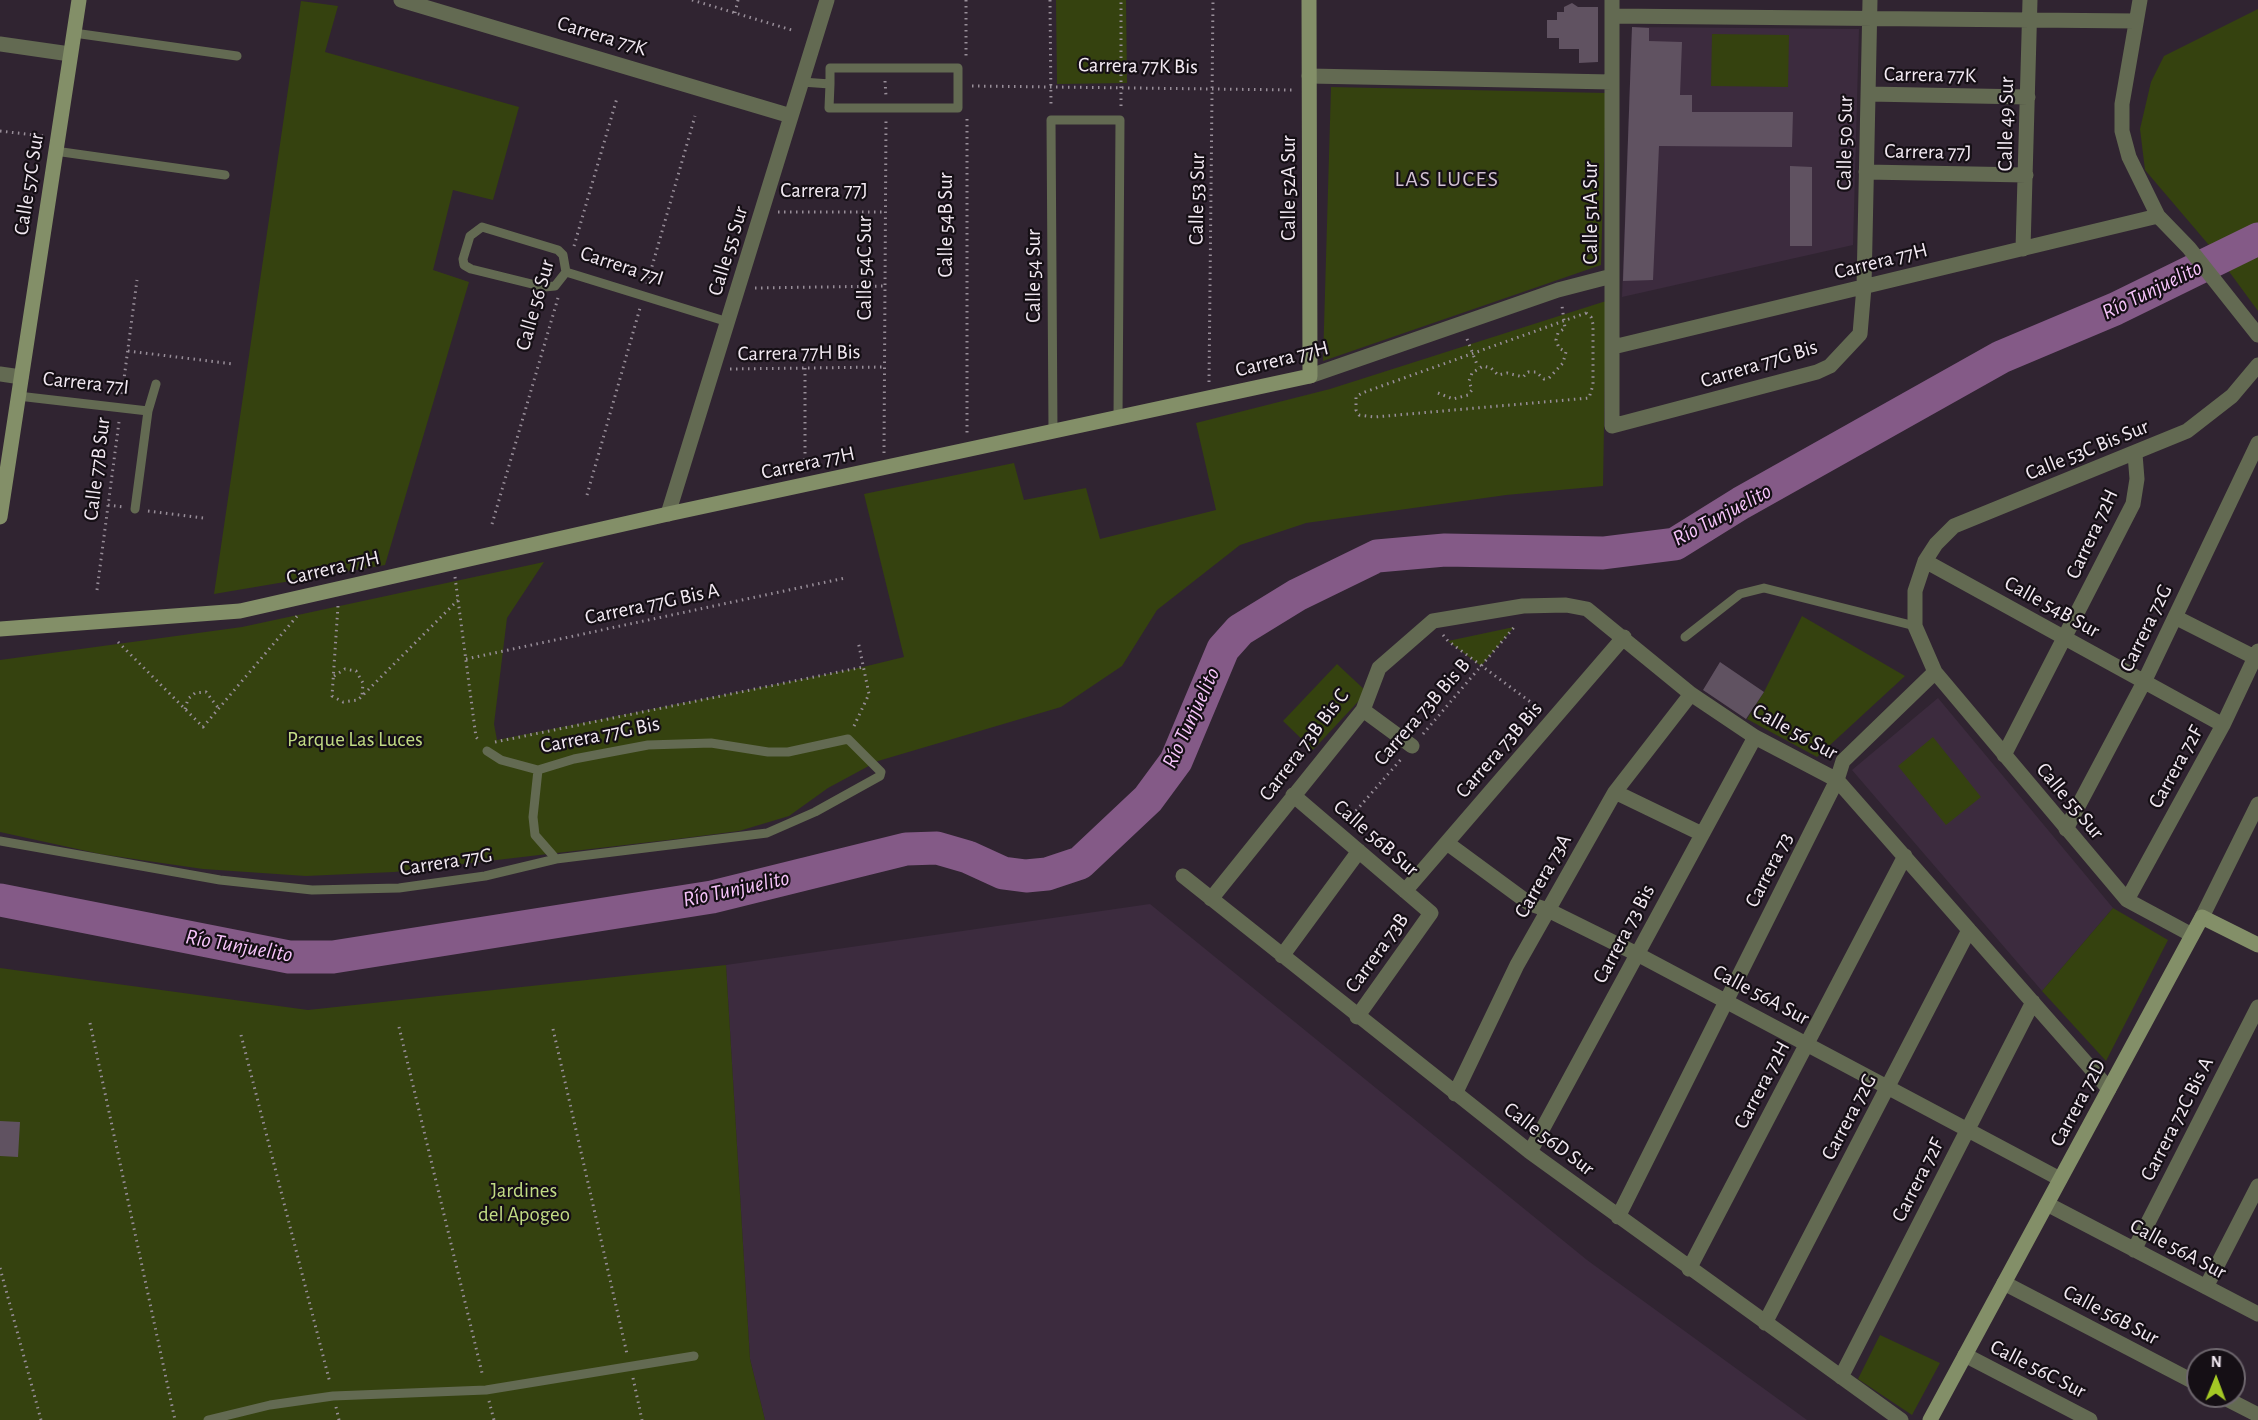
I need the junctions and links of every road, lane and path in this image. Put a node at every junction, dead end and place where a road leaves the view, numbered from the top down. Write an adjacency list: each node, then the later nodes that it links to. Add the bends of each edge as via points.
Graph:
1 (79, 0): 21 (street, Calle 57C Sur)
2 (692, 0): 15 (path)
3 (738, 0): 15 (path)
4 (827, 0): 27 (street, Calle 55 Sur)
5 (966, 0): 25 (path)
6 (1050, 0): 32 (path)
7 (1122, 0): 33 (path)
8 (1214, 0): 34 (path, Calle 53 Sur)
9 (1309, 0): 29 (street, Calle 52A Sur)
10 (1611, 0): 16 (street, Calle 51A Sur)
11 (1870, 0): 17 (street, Calle 50 Sur)
12 (2030, 0): 18 (street, Calle 49 Sur)
13 (2140, 0): 19 (street)
14 (408, 1): 40 (street, Carrera 77K)
15 (735, 13): 20 (path)
16 (1612, 16): 17 (street); 28 (street, Calle 51A Sur)
17 (1869, 19): 18 (street); 35 (street, Calle 50 Sur)
18 (2030, 20): 19 (street); 37 (street, Calle 49 Sur)
19 (2136, 21): 50 (street, via 2122,104 2122,131 2129,157)
20 (795, 31)
21 (74, 33): 23 (street, Calle 57C Sur); 24 (lane)
22 (0, 44): 23 (street)
23 (70, 54): 44 (street, Calle 57C Sur)
24 (237, 56)
25 (966, 64)
26 (885, 68): 30 (lane, via 830,68); 31 (lane, via 958,68); 38 (path, Calle 54C Sur)
27 (802, 82): 30 (lane); 40 (street, Calle 55 Sur)
28 (1612, 82): 29 (street); 53 (street, Calle 51A Sur)
29 (1309, 83): 34 (path, Carrera 77K Bis); 73 (street, Calle 52A Sur)
30 (830, 84): 38 (lane, via 829,108)
31 (962, 86): 32 (path, Carrera 77K Bis); 38 (lane, via 958,108)
32 (1050, 87): 33 (path, Carrera 77K Bis); 41 (path)
33 (1121, 87): 34 (path, Carrera 77K Bis); 42 (path)
34 (1214, 88): 78 (path, Calle 53 Sur)
35 (1868, 94): 37 (street, Carrera 77K); 45 (street, Calle 50 Sur)
36 (617, 98): 52 (path, Calle 56 Sur)
37 (2028, 98): 47 (street, Calle 49 Sur)
38 (886, 108): 49 (path, Calle 54C Sur)
39 (967, 109): 85 (path, Calle 54B Sur)
40 (791, 116): 48 (street, Calle 55 Sur)
41 (1051, 120): 42 (lane); 83 (lane, Calle 54 Sur)
42 (1120, 120): 81 (lane)
43 (0, 131): 44 (path)
44 (56, 145): 46 (lane); 74 (street, Calle 57C Sur)
45 (1866, 172): 47 (street, Carrera 77J); 56 (street, Calle 50 Sur)
46 (225, 175)
47 (2026, 175): 51 (street, Calle 49 Sur)
48 (762, 212): 49 (path, Carrera 77J); 57 (street, Calle 55 Sur)
49 (886, 212): 55 (path, Calle 54C Sur)
50 (2158, 216): 51 (street, Carrera 77H); 62 (street, via 2189,248)
51 (2023, 249): 56 (street, Carrera 77H)
52 (566, 272): 52 (lane, Carrera 77I, via 558,250 482,227 470,236 463,260 471,269 544,287 555,286); 60 (lane, Carrera 77I); 95 (path, Calle 56 Sur)
53 (1612, 276): 58 (street, Carrera 77H); 63 (street, Calle 51A Sur)
54 (137, 280): 64 (path, Calle 77B Sur)
55 (886, 286): 57 (path); 68 (path, Calle 54C Sur)
56 (1864, 287): 63 (street, Carrera 77H); 82 (street, Carrera 77G Bis, via 1860,334 1830,366)
57 (738, 288): 60 (street, Calle 55 Sur)
58 (1558, 290): 59 (path); 61 (street, Carrera 77H)
59 (1564, 320): 65 (path); 65 (path, via 1586,313 1592,320 1593,385 1589,398 1375,417 1359,415 1356,410 1356,398 1362,393); 69 (path, via 1565,328 1556,340 1566,352 1563,363 1550,378 1544,379 1536,372 1523,377 1498,375 1487,366)
60 (728, 322): 71 (street, Calle 55 Sur)
61 (1460, 324): 65 (path); 73 (street, Carrera 77H)
62 (2258, 335)
63 (1613, 347): 82 (street, Calle 51A Sur)
64 (128, 351): 66 (path); 79 (path, Calle 77B Sur)
65 (1473, 353): 69 (path)
66 (232, 364)
67 (2258, 365): 86 (street, Calle 53C Bis Sur, via 2232,396 2187,431)
68 (885, 367): 70 (path, Carrera 77H Bis); 88 (path, Calle 54C Sur)
69 (1478, 367): 76 (path, via 1470,377 1472,390 1468,395 1453,399)
70 (805, 368): 71 (path, Carrera 77H Bis); 89 (path)
71 (713, 369): 92 (street, Calle 55 Sur)
72 (0, 374): 74 (street, Carrera 77I)
73 (1310, 376): 78 (street, Carrera 77H)
74 (21, 377): 77 (street, Calle 57C Sur)
75 (156, 384): 80 (lane)
76 (1438, 393)
77 (18, 396): 79 (lane, Carrera 77I); 93 (street, Calle 57C Sur)
78 (1209, 398): 81 (street, Carrera 77H)
79 (120, 408): 80 (lane, Carrera 77I); 90 (path, Calle 77B Sur)
80 (148, 411): 91 (lane)
81 (1118, 418): 83 (street, Carrera 77H)
82 (1612, 426)
83 (1053, 432): 85 (street, Carrera 77H)
84 (2258, 443): 87 (street, Carrera 72G)
85 (967, 450): 88 (street, Carrera 77H)
86 (2136, 454): 96 (street, Calle 53C Bis Sur, via 1954,526); 110 (street, Carrera 72H, via 2133,504)
87 (2254, 464): 104 (street, Carrera 72G)
88 (883, 468): 89 (street, Carrera 77H)
89 (805, 485): 92 (street, Carrera 77H)
90 (108, 505): 91 (path); 99 (path, Calle 77B Sur)
91 (135, 509): 94 (path)
92 (668, 514): 97 (street, Carrera 77H)
93 (0, 517)
94 (203, 518)
95 (492, 524)
96 (1925, 561): 106 (street, via 1915,591); 110 (street, Calle 54B Sur)
97 (452, 563): 100 (path); 107 (street, Carrera 77H, via 240,611)
98 (845, 578): 114 (path, Carrera 77G Bis A)
99 (97, 590)
100 (458, 600): 114 (path); 121 (path)
101 (338, 606): 118 (path)
102 (1523, 606): 105 (street, Calle 56 Sur); 108 (street, Calle 56 Sur, via 1566,605 1587,609); 115 (path, Carrera 73B Bis B, via 1515,627)
103 (298, 615): 123 (path)
104 (2175, 617): 113 (street); 119 (street, Carrera 72G)
105 (1433, 621): 115 (path, via 1448,641); 124 (street, Carrera 73B Bis C, via 1379,668)
106 (1915, 626): 109 (lane, via 1764,588 1740,594); 117 (street)
107 (0, 629)
108 (1624, 637): 120 (street, Calle 56 Sur); 125 (street, Carrera 73B Bis)
109 (1684, 637)
110 (2064, 638): 119 (street, Calle 54B Sur); 131 (street, Carrera 72H)
111 (858, 641): 116 (path)
112 (118, 642): 122 (path)
113 (2257, 656): 126 (street, Carrera 72F)
114 (466, 659): 130 (path, via 476,737)
115 (1481, 666): 125 (path); 129 (path, Carrera 73B Bis B)
116 (863, 667): 128 (path, via 869,694); 130 (path, Carrera 77G Bis, via 496,740)
117 (1935, 672): 131 (street, Calle 55 Sur); 133 (street, Carrera 73, via 1844,761)
118 (334, 676): 121 (path, via 345,669 356,671 363,683); 121 (path, via 332,696 343,702)
119 (2144, 682): 126 (street, Calle 54B Sur); 137 (street, Carrera 72G)
120 (1691, 694): 127 (street, Calle 56 Sur); 134 (street, Carrera 73A)
121 (362, 696)
122 (185, 709): 123 (path, via 203,728); 123 (path, via 195,693 206,692)
123 (219, 709)
124 (1363, 710): 129 (street); 135 (street, Carrera 73B Bis C)
125 (1553, 720): 142 (street, Carrera 73B Bis)
126 (2223, 725): 149 (street, Carrera 72F)
127 (1755, 737): 133 (street, Calle 56 Sur); 140 (street, Carrera 73 Bis)
128 (848, 739): 132 (lane, Carrera 77G Bis, via 788,752 711,743 648,745); 145 (lane, Carrera 77G, via 881,772 880,776 815,813 767,833)
129 (1412, 746): 138 (path, Carrera 73B Bis B)
130 (487, 752): 132 (lane, Carrera 77G Bis)
131 (2004, 755): 137 (street, Calle 55 Sur)
132 (538, 770): 145 (lane, via 535,835)
133 (1837, 780): 144 (street, Calle 56 Sur); 158 (street, Carrera 73)
134 (1615, 792): 140 (street); 150 (street, Carrera 73A)
135 (1293, 795): 138 (street, Calle 56B Sur); 148 (street, Carrera 73B Bis C)
136 (2258, 804): 139 (street, Carrera 72D)
137 (2066, 829): 149 (street, Calle 55 Sur)
138 (1337, 832): 143 (street, Calle 56B Sur)
139 (2252, 832): 152 (street, Carrera 72D)
140 (1702, 834): 156 (street, Carrera 73 Bis)
141 (0, 841): 145 (lane, Carrera 77G, via 220,880 312,890 399,888 485,876)
142 (1447, 843): 147 (street, Carrera 73B Bis); 150 (street, Calle 56A Sur, via 1530,904)
143 (1359, 851): 147 (street, Calle 56B Sur); 157 (street)
144 (1905, 856): 153 (street, Calle 56 Sur); 166 (street, Carrera 72H)
145 (556, 859)
146 (1182, 876): 148 (street, Calle 56D Sur)
147 (1405, 891): 151 (street, Calle 56B Sur)
148 (1211, 899): 157 (street, Calle 56D Sur)
149 (2127, 900): 154 (street, Calle 55 Sur)
150 (1548, 910): 156 (street, Calle 56A Sur); 169 (street, Carrera 73A)
151 (1431, 913): 161 (street, Carrera 73B)
152 (2202, 917): 154 (street, Carrera 72D); 155 (street)
153 (1969, 930): 159 (street, Calle 56 Sur); 167 (street, Carrera 72G)
154 (2192, 935): 168 (street, Carrera 72D)
155 (2258, 945)
156 (1637, 954): 158 (street, Calle 56A Sur); 171 (street, Carrera 73 Bis)
157 (1282, 956): 161 (street, Calle 56D Sur)
158 (1727, 1001): 166 (street, Calle 56A Sur); 175 (street, Carrera 73)
159 (2033, 1002): 168 (street, Calle 56 Sur); 170 (street, Carrera 72F)
160 (2258, 1007): 176 (street, Carrera 72C Bis A)
161 (1357, 1017): 169 (street, Calle 56D Sur)
162 (90, 1023): 193 (path)
163 (399, 1027): 188 (path)
164 (553, 1029): 185 (path)
165 (241, 1035): 189 (path)
166 (1808, 1044): 167 (street, Calle 56A Sur); 178 (street, Carrera 72H)
167 (1888, 1086): 170 (street, Calle 56A Sur); 182 (street, Carrera 72G)
168 (2109, 1089): 172 (street, Carrera 72D)
169 (1455, 1094): 171 (street, Calle 56D Sur)
170 (1968, 1129): 172 (street, Calle 56A Sur); 186 (street, Carrera 72F)
171 (1530, 1152): 175 (street, Calle 56D Sur)
172 (2060, 1179): 174 (street, Carrera 72D)
173 (2258, 1186): 180 (street)
174 (2047, 1204): 176 (street, Calle 56A Sur); 179 (street, Carrera 72D)
175 (1618, 1217): 178 (street, Calle 56D Sur)
176 (2134, 1250): 180 (street, Calle 56A Sur)
177 (0, 1268): 192 (path)
178 (1689, 1269): 182 (street, Calle 56D Sur)
179 (2004, 1283): 183 (street, Carrera 72D); 187 (street, Calle 56B Sur)
180 (2206, 1287): 181 (street, Calle 56A Sur)
181 (2258, 1314)
182 (1765, 1323): 186 (street, Calle 56D Sur)
183 (1965, 1355): 199 (street, Carrera 72D); 200 (street, Calle 56C Sur)
184 (694, 1356): 185 (lane)
185 (630, 1366): 188 (lane); 197 (path)
186 (1841, 1377): 198 (street, Calle 56D Sur)
187 (2186, 1378)
188 (486, 1390): 189 (lane); 196 (path)
189 (333, 1396): 194 (lane, via 270,1405); 195 (path)
190 (2244, 1408): 191 (street)
191 (2258, 1415)
192 (41, 1420)
193 (175, 1420)
194 (208, 1420)
195 (339, 1420)
196 (494, 1420)
197 (642, 1420)
198 (1901, 1420)
199 (1930, 1420)
200 (2090, 1420)

